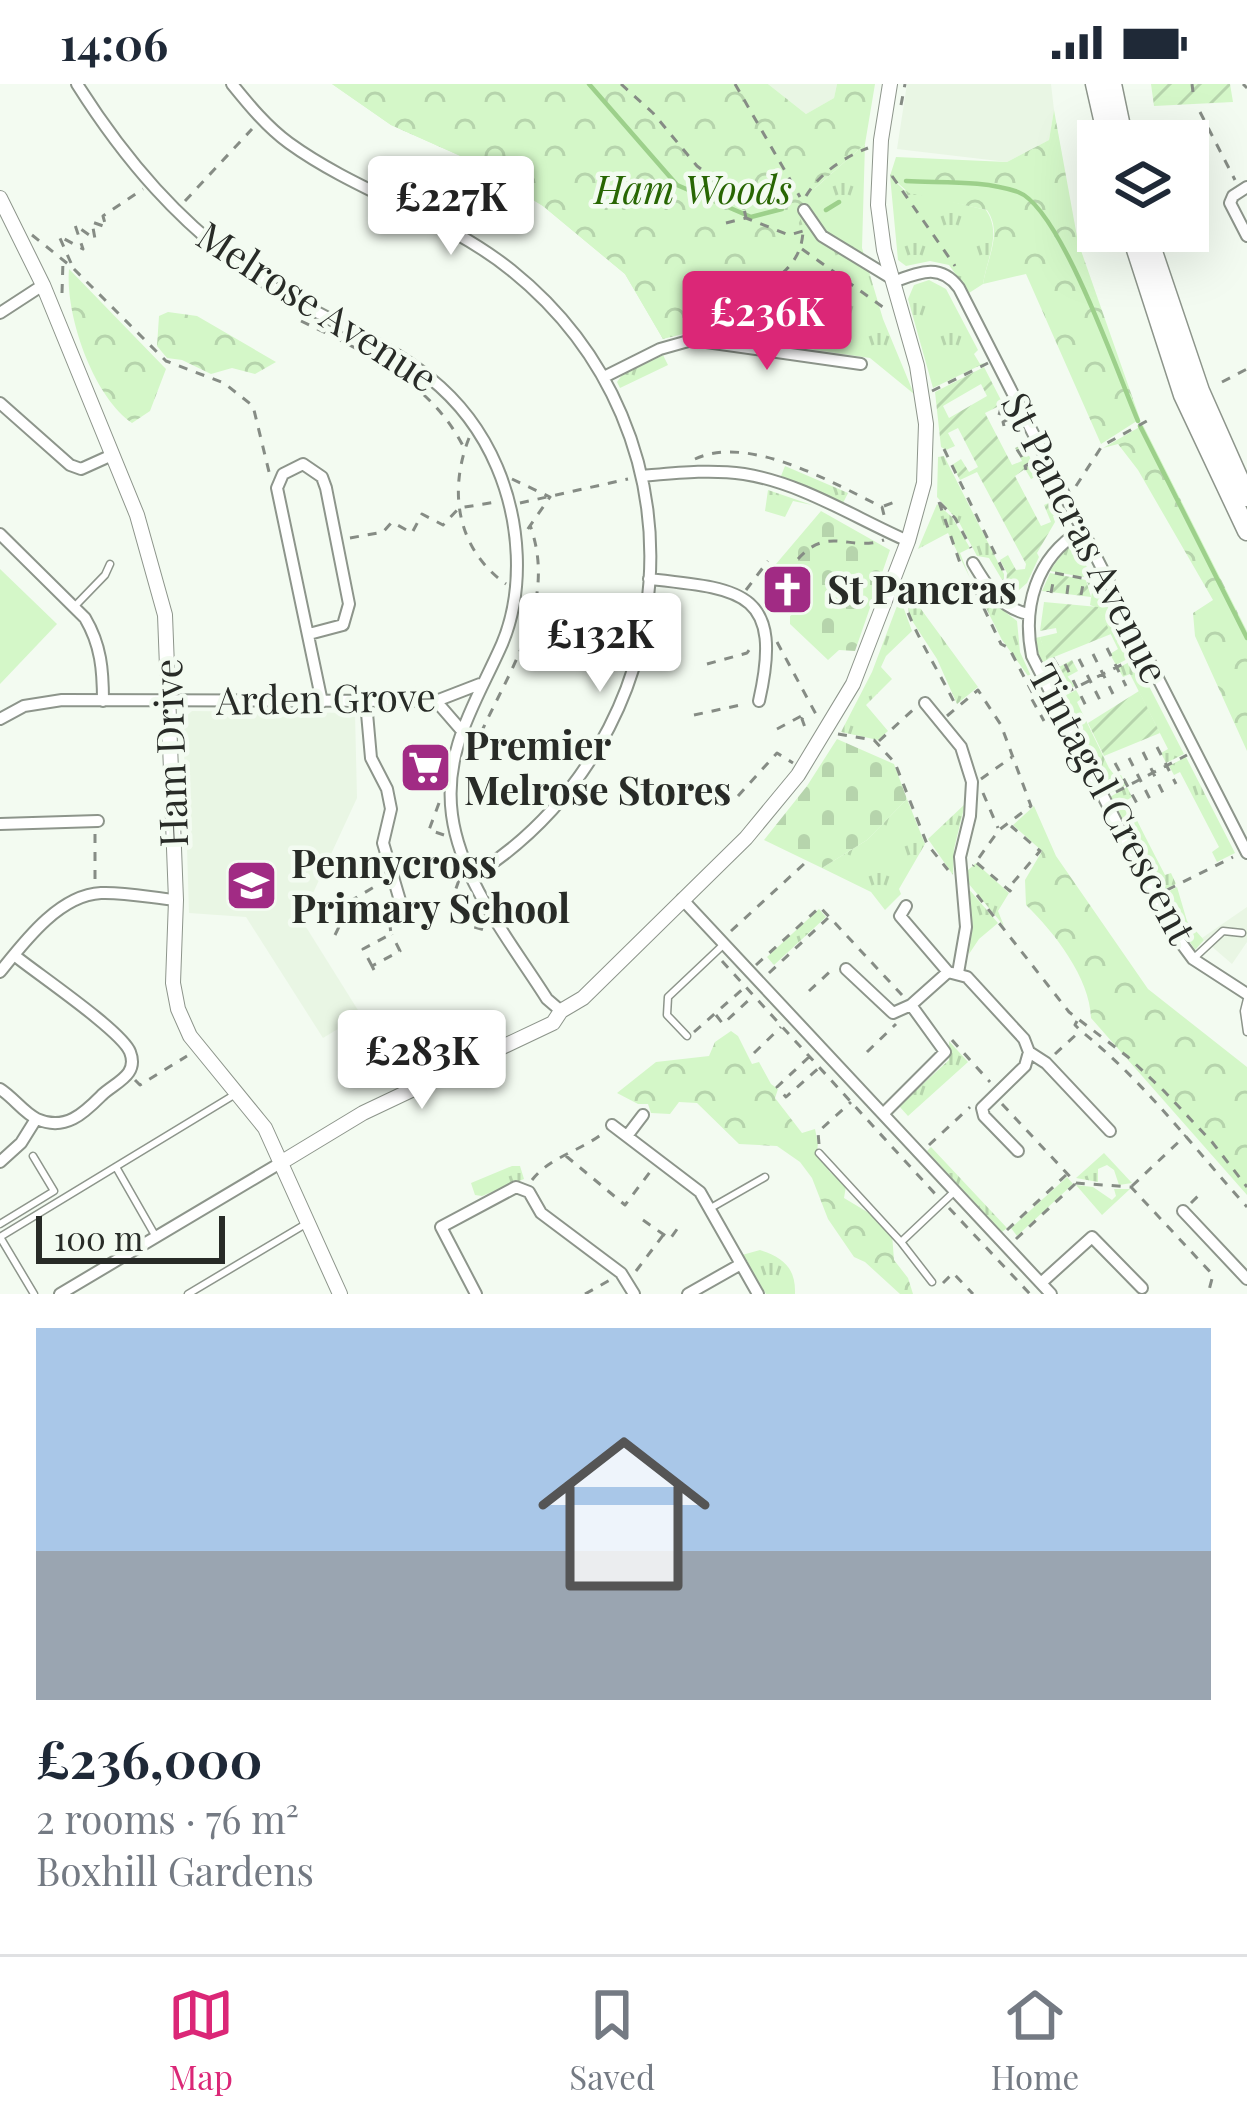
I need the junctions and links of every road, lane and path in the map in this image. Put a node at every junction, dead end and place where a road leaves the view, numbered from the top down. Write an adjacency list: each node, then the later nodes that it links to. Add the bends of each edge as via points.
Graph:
1 (77, 84): 16 (street, Melrose Avenue)
2 (232, 84): 11 (street)
3 (620, 84): 21 (path, via 698,166 742,199)
4 (735, 84): 19 (path)
5 (890, 84): 14 (street)
6 (1095, 84): 12 (highway)
7 (1112, 84): 13 (highway)
8 (1192, 84): 9 (path)
9 (1193, 92)
10 (1201, 112): 17 (path)
11 (261, 119): 20 (path); 39 (street, via 320,163 432,219 512,271)
12 (1103, 120)
13 (1120, 120)
14 (881, 140): 15 (street); 19 (path, via 814,184)
15 (878, 174): 29 (path, via 891,175); 30 (street)
16 (150, 184): 20 (street, Melrose Avenue); 28 (path, via 104,216 106,227 92,222 95,239 75,225 83,249 58,236)
17 (1244, 188): 24 (street, via 1230,203)
18 (0, 198): 23 (street, Ham Drive)
19 (804, 207): 30 (street, via 822,236)
20 (174, 213): 46 (street, Melrose Avenue, via 258,278 419,366)
21 (746, 218): 22 (path); 25 (path, via 789,236 802,231)
22 (726, 223)
23 (16, 224): 28 (path); 31 (street, Ham Drive)
24 (1247, 236)
25 (800, 248): 34 (path); 35 (path, via 775,280 703,317)
26 (1137, 252): 65 (highway, via 1183,394)
27 (1153, 252): 57 (highway)
28 (74, 268): 54 (path, via 166,361 224,383 254,406)
29 (958, 272)
30 (892, 280): 34 (street); 36 (street, St Pancras Avenue, via 934,270 954,280)
31 (43, 286): 32 (street); 50 (street, Ham Drive)
32 (0, 313)
33 (301, 321): 49 (path, via 420,389)
34 (905, 323): 41 (street)
35 (671, 346): 38 (street, via 692,340 854,363); 39 (street)
36 (994, 360): 41 (path); 61 (street, St Pancras Avenue)
37 (1247, 370): 40 (path)
38 (845, 376)
39 (604, 377): 53 (street)
40 (1222, 382)
41 (923, 395): 55 (street)
42 (0, 403): 50 (street, via 70,465 81,469)
43 (1000, 408): 44 (path, via 1003,424)
44 (1013, 416)
45 (1152, 418): 61 (path, via 1102,446)
46 (475, 425): 49 (path); 52 (street, Melrose Avenue)
47 (1026, 442): 51 (path, via 1016,447 1024,461 1033,459)
48 (944, 449): 88 (path, via 1004,570)
49 (464, 450): 63 (path)
50 (112, 455): 111 (street, Ham Drive, via 157,578)
51 (1027, 470)
52 (500, 473): 56 (path); 60 (street, Melrose Avenue)
53 (642, 476): 56 (path); 68 (street, via 745,474); 79 (street)
54 (277, 488): 67 (street, via 291,468 314,469); 92 (street)
55 (921, 495): 59 (path); 68 (street)
56 (550, 497): 60 (path); 70 (path)
57 (1247, 497)
58 (900, 500): 62 (path)
59 (939, 502): 71 (path); 75 (path)
60 (508, 503): 63 (path); 70 (street, Melrose Avenue)
61 (1068, 504): 64 (street, St Pancras Avenue)
62 (882, 507)
63 (459, 508): 67 (path, via 443,525 422,514 412,533 392,522 383,532); 83 (path, via 476,554)
64 (1080, 531): 76 (street, Tintagel Crescent, via 1064,541); 126 (street, St Pancras Avenue)
65 (1247, 531)
66 (0, 534): 89 (street)
67 (336, 541): 92 (street, via 349,615 343,625)
68 (908, 541): 82 (street)
69 (881, 543): 72 (path, via 822,541)
70 (515, 547): 83 (street, Melrose Avenue)
71 (971, 548)
72 (798, 559)
73 (768, 561): 87 (path)
74 (110, 564): 89 (lane)
75 (967, 564): 88 (street)
76 (1048, 571): 77 (path); 84 (path); 90 (street, Tintagel Crescent)
77 (1069, 576): 78 (path); 85 (path)
78 (1084, 578): 80 (path); 86 (path)
79 (649, 579): 87 (street); 153 (street, via 641,650 596,755 541,824)
80 (1092, 580)
81 (970, 581): 120 (path)
82 (894, 582): 123 (street); 129 (path, via 956,707 978,689)
83 (516, 588): 102 (street, Melrose Avenue, via 502,643)
84 (1049, 592)
85 (1066, 594)
86 (1081, 595)
87 (741, 596): 91 (street)
88 (999, 600): 90 (street)
89 (76, 606): 109 (street, via 95,635)
90 (1028, 614): 168 (street, Tintagel Crescent, via 1045,685)
91 (764, 625): 98 (path, via 747,652); 103 (street); 123 (path)
92 (309, 634): 113 (street)
93 (1107, 648): 99 (path)
94 (1093, 654): 100 (path)
95 (1053, 658): 106 (path)
96 (1079, 659): 101 (path)
97 (1127, 662): 99 (path)
98 (707, 664)
99 (1117, 667): 100 (path); 104 (path)
100 (1103, 674): 101 (path); 108 (path)
101 (1090, 681): 106 (path); 115 (path)
102 (480, 685): 112 (street, Arden Grove); 122 (street, Melrose Avenue)
103 (762, 686): 105 (street); 110 (street)
104 (1126, 686)
105 (776, 688)
106 (1077, 688): 107 (path); 117 (path)
107 (1070, 691)
108 (1114, 694)
109 (103, 700): 111 (street, Arden Grove); 119 (street, Arden Grove, via 40,702)
110 (759, 700): 118 (path)
111 (169, 701): 113 (street, Arden Grove); 158 (street, Ham Drive)
112 (436, 701): 114 (street, Arden Grove); 122 (street)
113 (322, 702): 114 (street, Arden Grove)
114 (366, 702): 152 (street, via 371,758 391,809 383,843)
115 (1101, 702)
116 (925, 703): 124 (path); 136 (street, via 961,748)
117 (1088, 710)
118 (694, 715)
119 (0, 719)
120 (1044, 722)
121 (777, 729): 127 (path, via 805,714)
122 (462, 731): 153 (street, Melrose Avenue, via 453,754 452,816)
123 (826, 732): 124 (path); 127 (street)
124 (878, 742): 154 (path, via 896,763 927,844)
125 (1157, 747): 132 (path)
126 (1194, 751): 132 (path); 150 (street, St Pancras Avenue)
127 (814, 752): 133 (street)
128 (1143, 752): 134 (path)
129 (1013, 756): 136 (path); 148 (path, via 1031,806)
130 (1129, 758): 135 (path)
131 (1115, 763): 138 (path)
132 (1166, 766): 134 (path); 137 (path)
133 (802, 769): 141 (path, via 777,753); 157 (street)
134 (1153, 772): 135 (path); 140 (path)
135 (1140, 779): 138 (path); 142 (path)
136 (974, 781): 144 (street); 146 (path)
137 (1176, 784)
138 (1128, 786): 139 (path); 143 (path)
139 (1120, 789)
140 (1163, 793)
141 (738, 796)
142 (1151, 801)
143 (1139, 808)
144 (970, 816): 146 (path); 154 (street)
145 (96, 821): 147 (street); 156 (path)
146 (996, 823): 149 (path)
147 (0, 824)
148 (1010, 825): 149 (path); 149 (path, via 1040,851 1010,891 978,859)
149 (999, 830)
150 (1246, 852): 155 (path)
151 (805, 863): 165 (path)
152 (393, 876): 159 (street); 163 (path, via 352,900)
153 (472, 877): 177 (street, Melrose Avenue)
154 (961, 880): 171 (street, via 966,927); 180 (path)
155 (1174, 886)
156 (94, 894): 158 (street); 166 (street, via 49,918)
157 (682, 899): 165 (street); 177 (street)
158 (176, 900): 185 (street, Ham Drive, via 173,983)
159 (401, 904): 164 (path, via 386,910)
160 (906, 906): 171 (street, via 900,916)
161 (829, 917): 172 (path); 172 (path, via 820,907); 176 (path)
162 (1242, 933): 168 (lane, via 1223,931)
163 (335, 934)
164 (391, 934): 164 (path, via 363,949 373,968 400,951)
165 (724, 942): 172 (street); 184 (lane, via 668,997 667,1015)
166 (14, 955): 170 (street); 193 (street, via 123,1040)
167 (719, 957): 172 (path)
168 (1193, 959): 175 (street, Tintagel Crescent)
169 (845, 964): 173 (path); 179 (street)
170 (0, 972)
171 (954, 972): 176 (street); 187 (street, via 968,977)
172 (753, 979): 174 (path); 178 (path); 199 (street)
173 (809, 991)
174 (753, 996): 178 (path, via 723,1024); 181 (path)
175 (1247, 997): 183 (lane)
176 (911, 1005): 179 (street); 199 (street, via 945,1052)
177 (561, 1012): 212 (street)
178 (715, 1013): 184 (path)
179 (893, 1013): 186 (path, via 897,1024)
180 (1078, 1019): 182 (path); 219 (path, via 1163,1091)
181 (782, 1026): 188 (path); 191 (path)
182 (1081, 1031): 189 (path); 204 (path)
183 (1247, 1033)
184 (686, 1036)
185 (199, 1048): 193 (path, via 140,1085); 196 (street, Ham Drive)
186 (867, 1052)
187 (1029, 1052): 195 (street); 203 (street)
188 (754, 1053)
189 (1056, 1053)
190 (967, 1055): 195 (path)
191 (810, 1056): 192 (path); 192 (path, via 777,1087 787,1097)
192 (820, 1067): 197 (path)
193 (128, 1075): 201 (street, via 74,1119)
194 (0, 1089): 201 (street)
195 (998, 1092): 206 (street, via 984,1116); 214 (path)
196 (237, 1093): 212 (street, Ham Drive); 213 (lane)
197 (852, 1100): 207 (path, via 818,1132); 223 (path)
198 (977, 1101): 208 (path)
199 (883, 1114): 208 (street)
200 (643, 1115): 205 (street)
201 (36, 1119): 211 (street)
202 (612, 1125): 205 (street); 210 (path)
203 (1110, 1131)
204 (1187, 1134): 218 (path); 225 (path)
205 (627, 1136): 226 (street, via 700,1192)
206 (1018, 1151)
207 (819, 1153): 233 (lane)
208 (920, 1154): 221 (street)
209 (33, 1156): 228 (lane, via 54,1191)
210 (566, 1156): 215 (path, via 625,1204); 220 (path, via 549,1160)
211 (0, 1162)
212 (282, 1162): 229 (street, Ham Drive); 232 (street)
213 (116, 1167): 232 (lane); 242 (lane, via 0,1237)
214 (1067, 1174): 217 (path); 234 (path)
215 (646, 1178)
216 (765, 1178): 226 (lane)
217 (1076, 1183): 218 (path); 234 (path)
218 (1131, 1186): 252 (path, via 1213,1275)
219 (1247, 1187)
220 (525, 1190): 238 (street, via 541,1213); 245 (street, via 511,1188 441,1226)
221 (955, 1191): 223 (lane); 234 (street)
222 (1202, 1192): 224 (path)
223 (943, 1202): 233 (lane); 250 (path)
224 (1187, 1207): 236 (street)
225 (1247, 1207)
226 (710, 1209): 235 (street)
227 (643, 1220): 231 (path)
228 (0, 1223)
229 (307, 1223): 241 (street, Ham Drive); 244 (lane)
230 (680, 1225): 231 (path, via 670,1239)
231 (664, 1234): 238 (path)
232 (156, 1237): 243 (street)
233 (901, 1242): 239 (lane)
234 (1002, 1242): 237 (street)
235 (741, 1264): 247 (street); 248 (street)
236 (1247, 1279)
237 (1041, 1283): 240 (street, via 1091,1238); 251 (street)
238 (628, 1284): 246 (path)
239 (934, 1285): 249 (path, via 953,1273)
240 (1142, 1288)
241 (335, 1292)
242 (34, 1294)
243 (60, 1294)
244 (188, 1294)
245 (476, 1294)
246 (585, 1294)
247 (688, 1294)
248 (758, 1294)
249 (973, 1294)
250 (1030, 1294)
251 (1051, 1294)
252 (1208, 1294)

